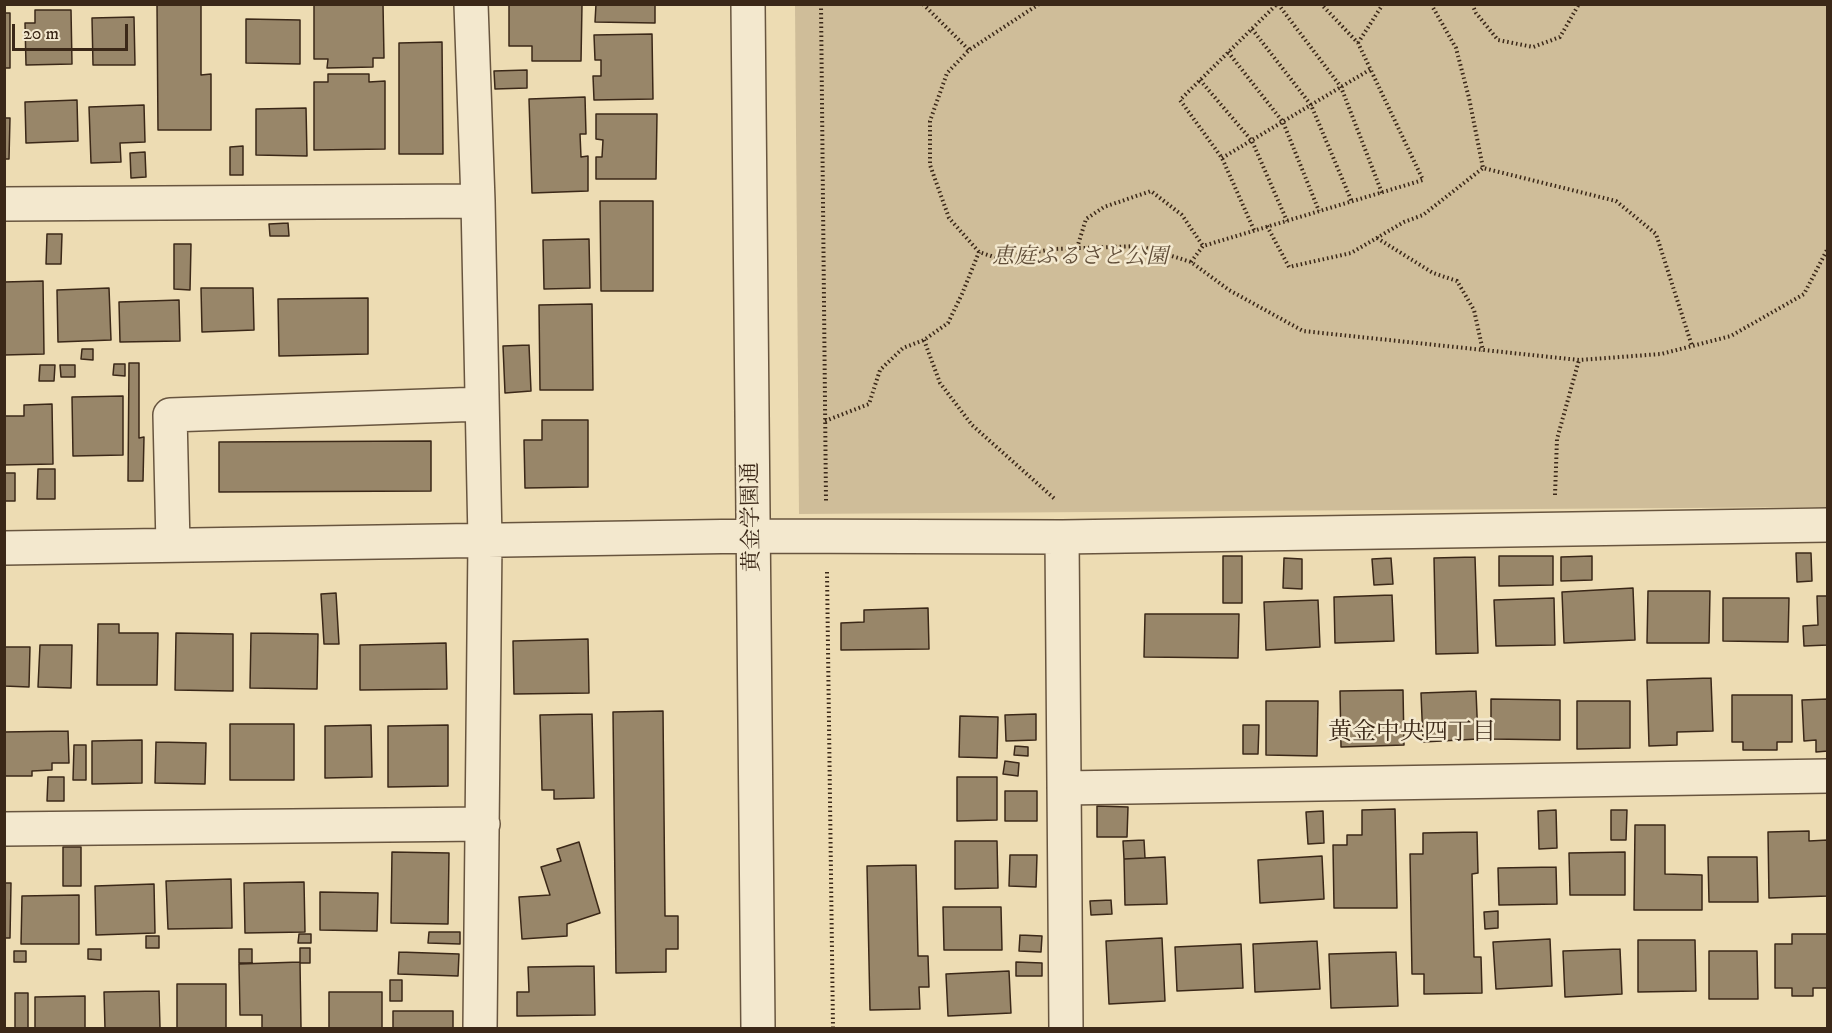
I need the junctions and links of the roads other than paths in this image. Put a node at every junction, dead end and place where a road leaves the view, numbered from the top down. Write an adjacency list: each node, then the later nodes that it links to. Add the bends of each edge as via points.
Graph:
1 (471, 4): 3 (street)
2 (748, 4): 7 (street, 黄金学園通)
3 (478, 201): 4 (street); 5 (street)
4 (4, 204)
5 (482, 404): 9 (street); 10 (street, via 170,415)
6 (1827, 525): 8 (street)
7 (753, 536): 8 (street); 9 (street); 17 (street, 黄金学園通)
8 (1062, 537): 13 (street)
9 (485, 540): 10 (street); 14 (street)
10 (173, 545): 11 (street)
11 (4, 548)
12 (1827, 777): 13 (street)
13 (1064, 788): 18 (street)
14 (483, 824): 15 (street); 16 (street)
15 (4, 829)
16 (480, 1029)
17 (758, 1029)
18 (1066, 1029)

